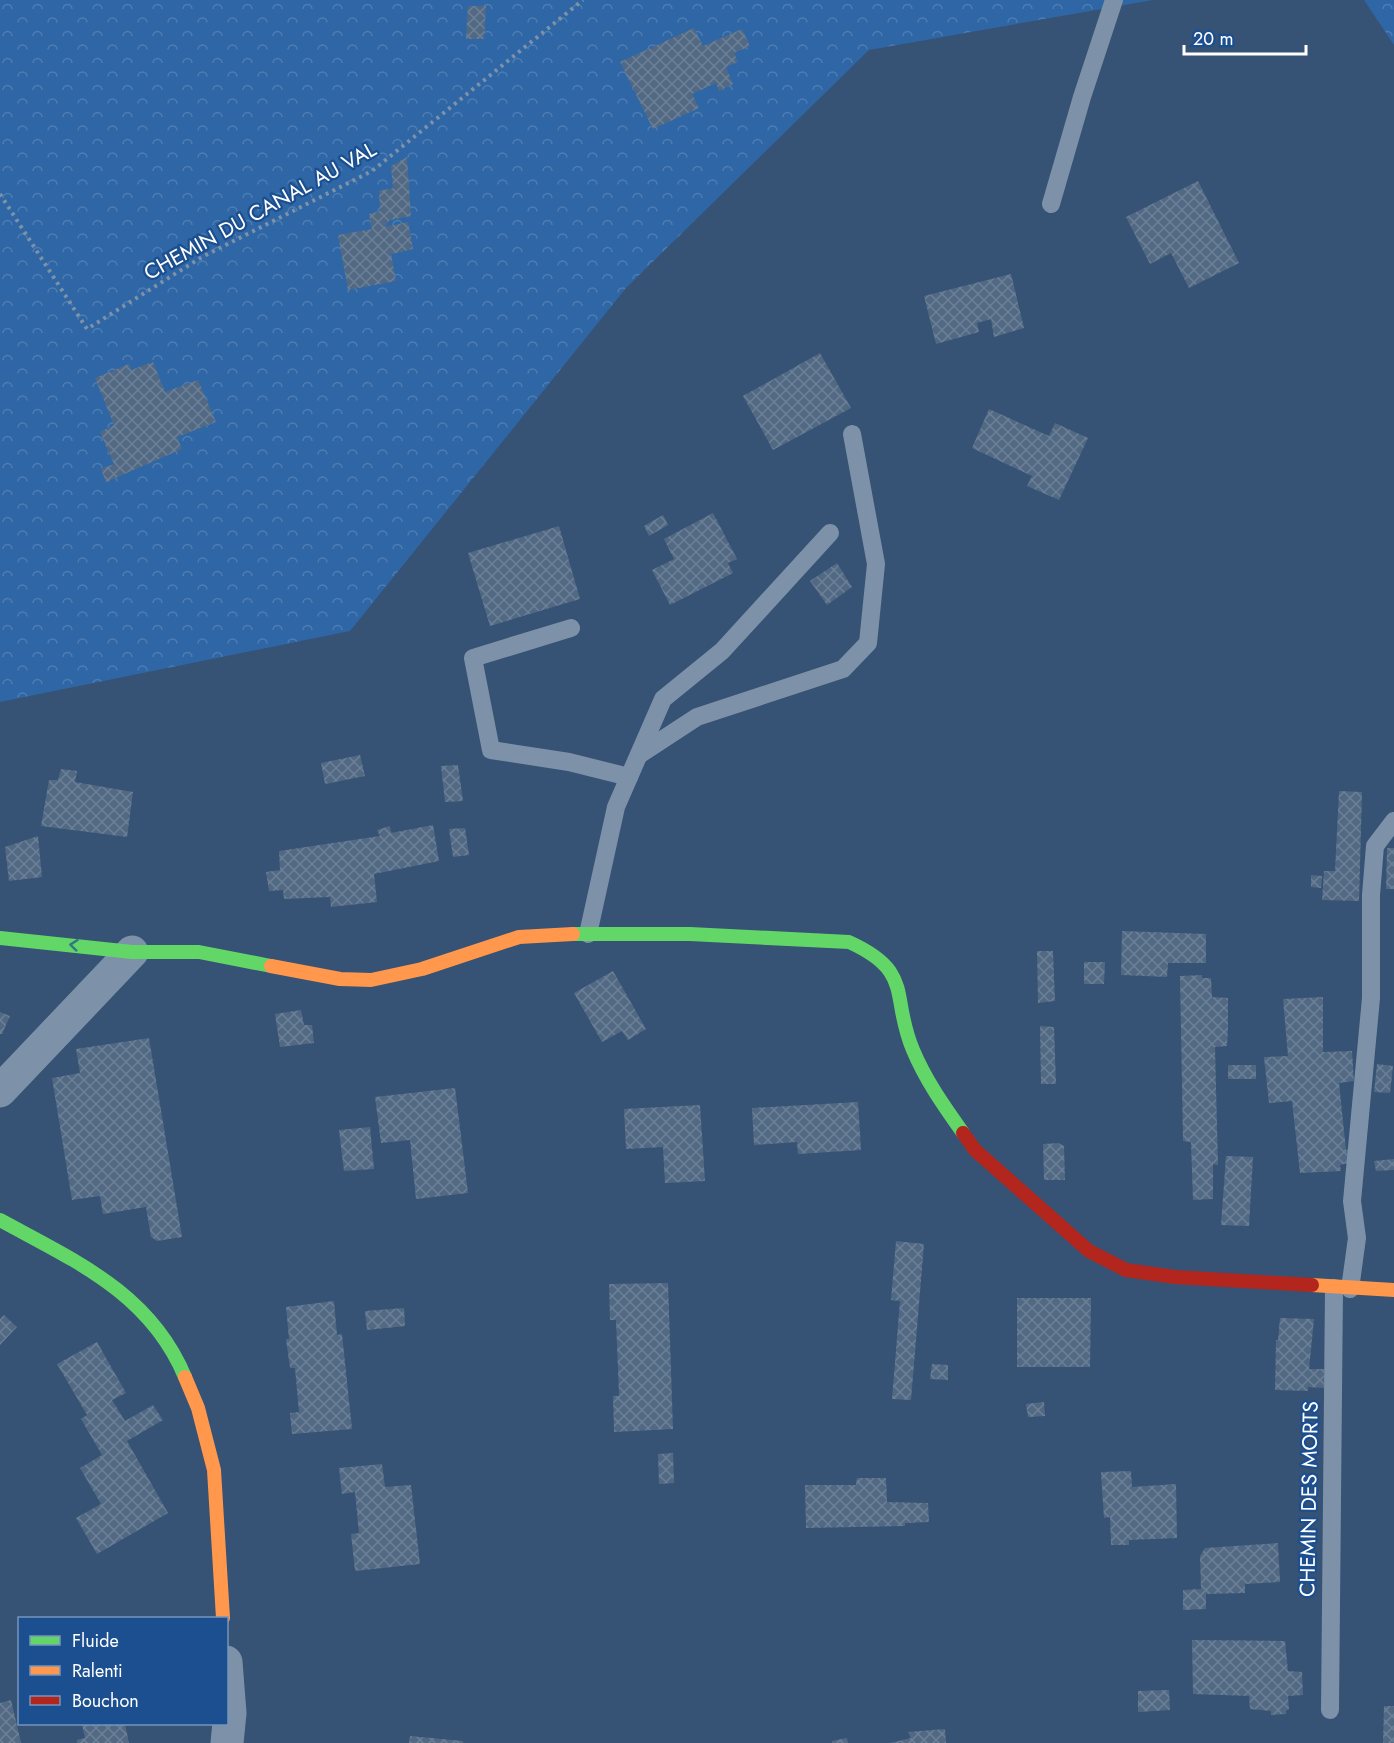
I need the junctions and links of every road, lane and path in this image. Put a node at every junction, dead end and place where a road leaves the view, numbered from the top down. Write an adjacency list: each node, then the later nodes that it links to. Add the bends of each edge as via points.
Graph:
1 (583, 0): 3 (path, CHEMIN DU CANAL AU VAL, via 372,171 202,257 87,329)
2 (1114, 0): 4 (lane)
3 (0, 194)
4 (1051, 204)
5 (852, 434): 8 (lane, via 876,564 868,643 843,669 697,717)
6 (830, 533): 8 (lane, via 722,651 663,699)
7 (571, 628): 9 (lane, via 473,658 490,750 569,762)
8 (639, 755): 9 (lane)
9 (629, 777): 11 (lane, via 616,807)
10 (1394, 821): 16 (lane, CHEMIN DES MORTS, via 1375,846 1371,998 1352,1201 1357,1238)
11 (588, 934): 13 (street, via 519,937 422,969 371,980 340,979 199,952); 16 (street, via 786,937 849,942 873,952 887,965 898,988 912,1048 934,1093 975,1150 1089,1251 1126,1270)
12 (0, 938): 13 (street, one-way to 12)
13 (132, 952): 14 (street)
14 (0, 1091)
15 (0, 1220): 18 (street, via 100,1275 146,1313 176,1355 198,1408 214,1470)
16 (1342, 1288): 17 (street); 20 (lane, CHEMIN DES MORTS)
17 (1394, 1290)
18 (223, 1617)
19 (228, 1688): 21 (street)
20 (1330, 1710)
21 (227, 1743)

